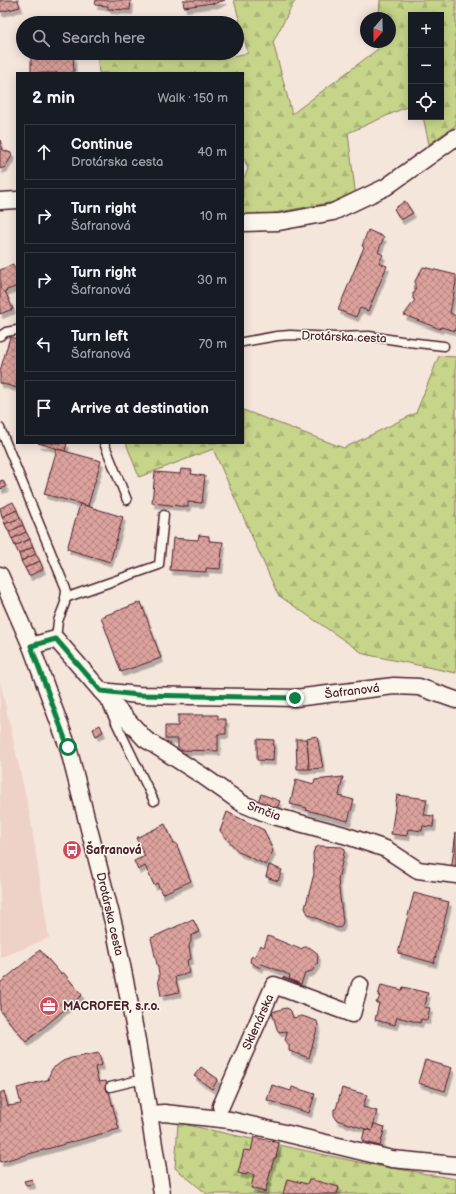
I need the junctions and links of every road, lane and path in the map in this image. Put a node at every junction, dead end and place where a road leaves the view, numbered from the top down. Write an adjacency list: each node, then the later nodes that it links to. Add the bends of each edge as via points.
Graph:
1 (456, 137): 4 (street, via 386,187 333,212 279,222)
2 (16, 200): 3 (street)
3 (0, 201)
4 (244, 223)
5 (16, 330): 6 (lane)
6 (0, 336)
7 (244, 342): 8 (lane, Drotárska cesta, via 290,335 369,336)
8 (444, 346)
9 (0, 428): 14 (lane, via 58,568 66,589)
10 (104, 444): 11 (lane)
11 (127, 500)
12 (164, 515): 14 (lane, via 159,565)
13 (0, 575): 16 (street, Drotárska cesta)
14 (65, 598): 15 (lane)
15 (56, 639): 16 (street); 17 (street)
16 (31, 646): 22 (street, Drotárska cesta, via 68,747 114,926)
17 (101, 691): 18 (street, Šafranová, via 138,695 295,698 394,686 419,687); 19 (lane); 20 (street, Srnčia, via 144,739 243,804 270,815 386,849 418,870)
18 (456, 700)
19 (154, 801)
20 (456, 875)
21 (360, 985): 24 (street, Sklenárska, via 352,1014 274,985)
22 (143, 1079): 23 (lane); 25 (street, Drotárska cesta)
23 (110, 1087)
24 (218, 1112): 25 (street); 26 (street, via 230,1120 392,1159)
25 (149, 1114): 27 (street, Drotárska cesta)
26 (455, 1165)
27 (162, 1194)

